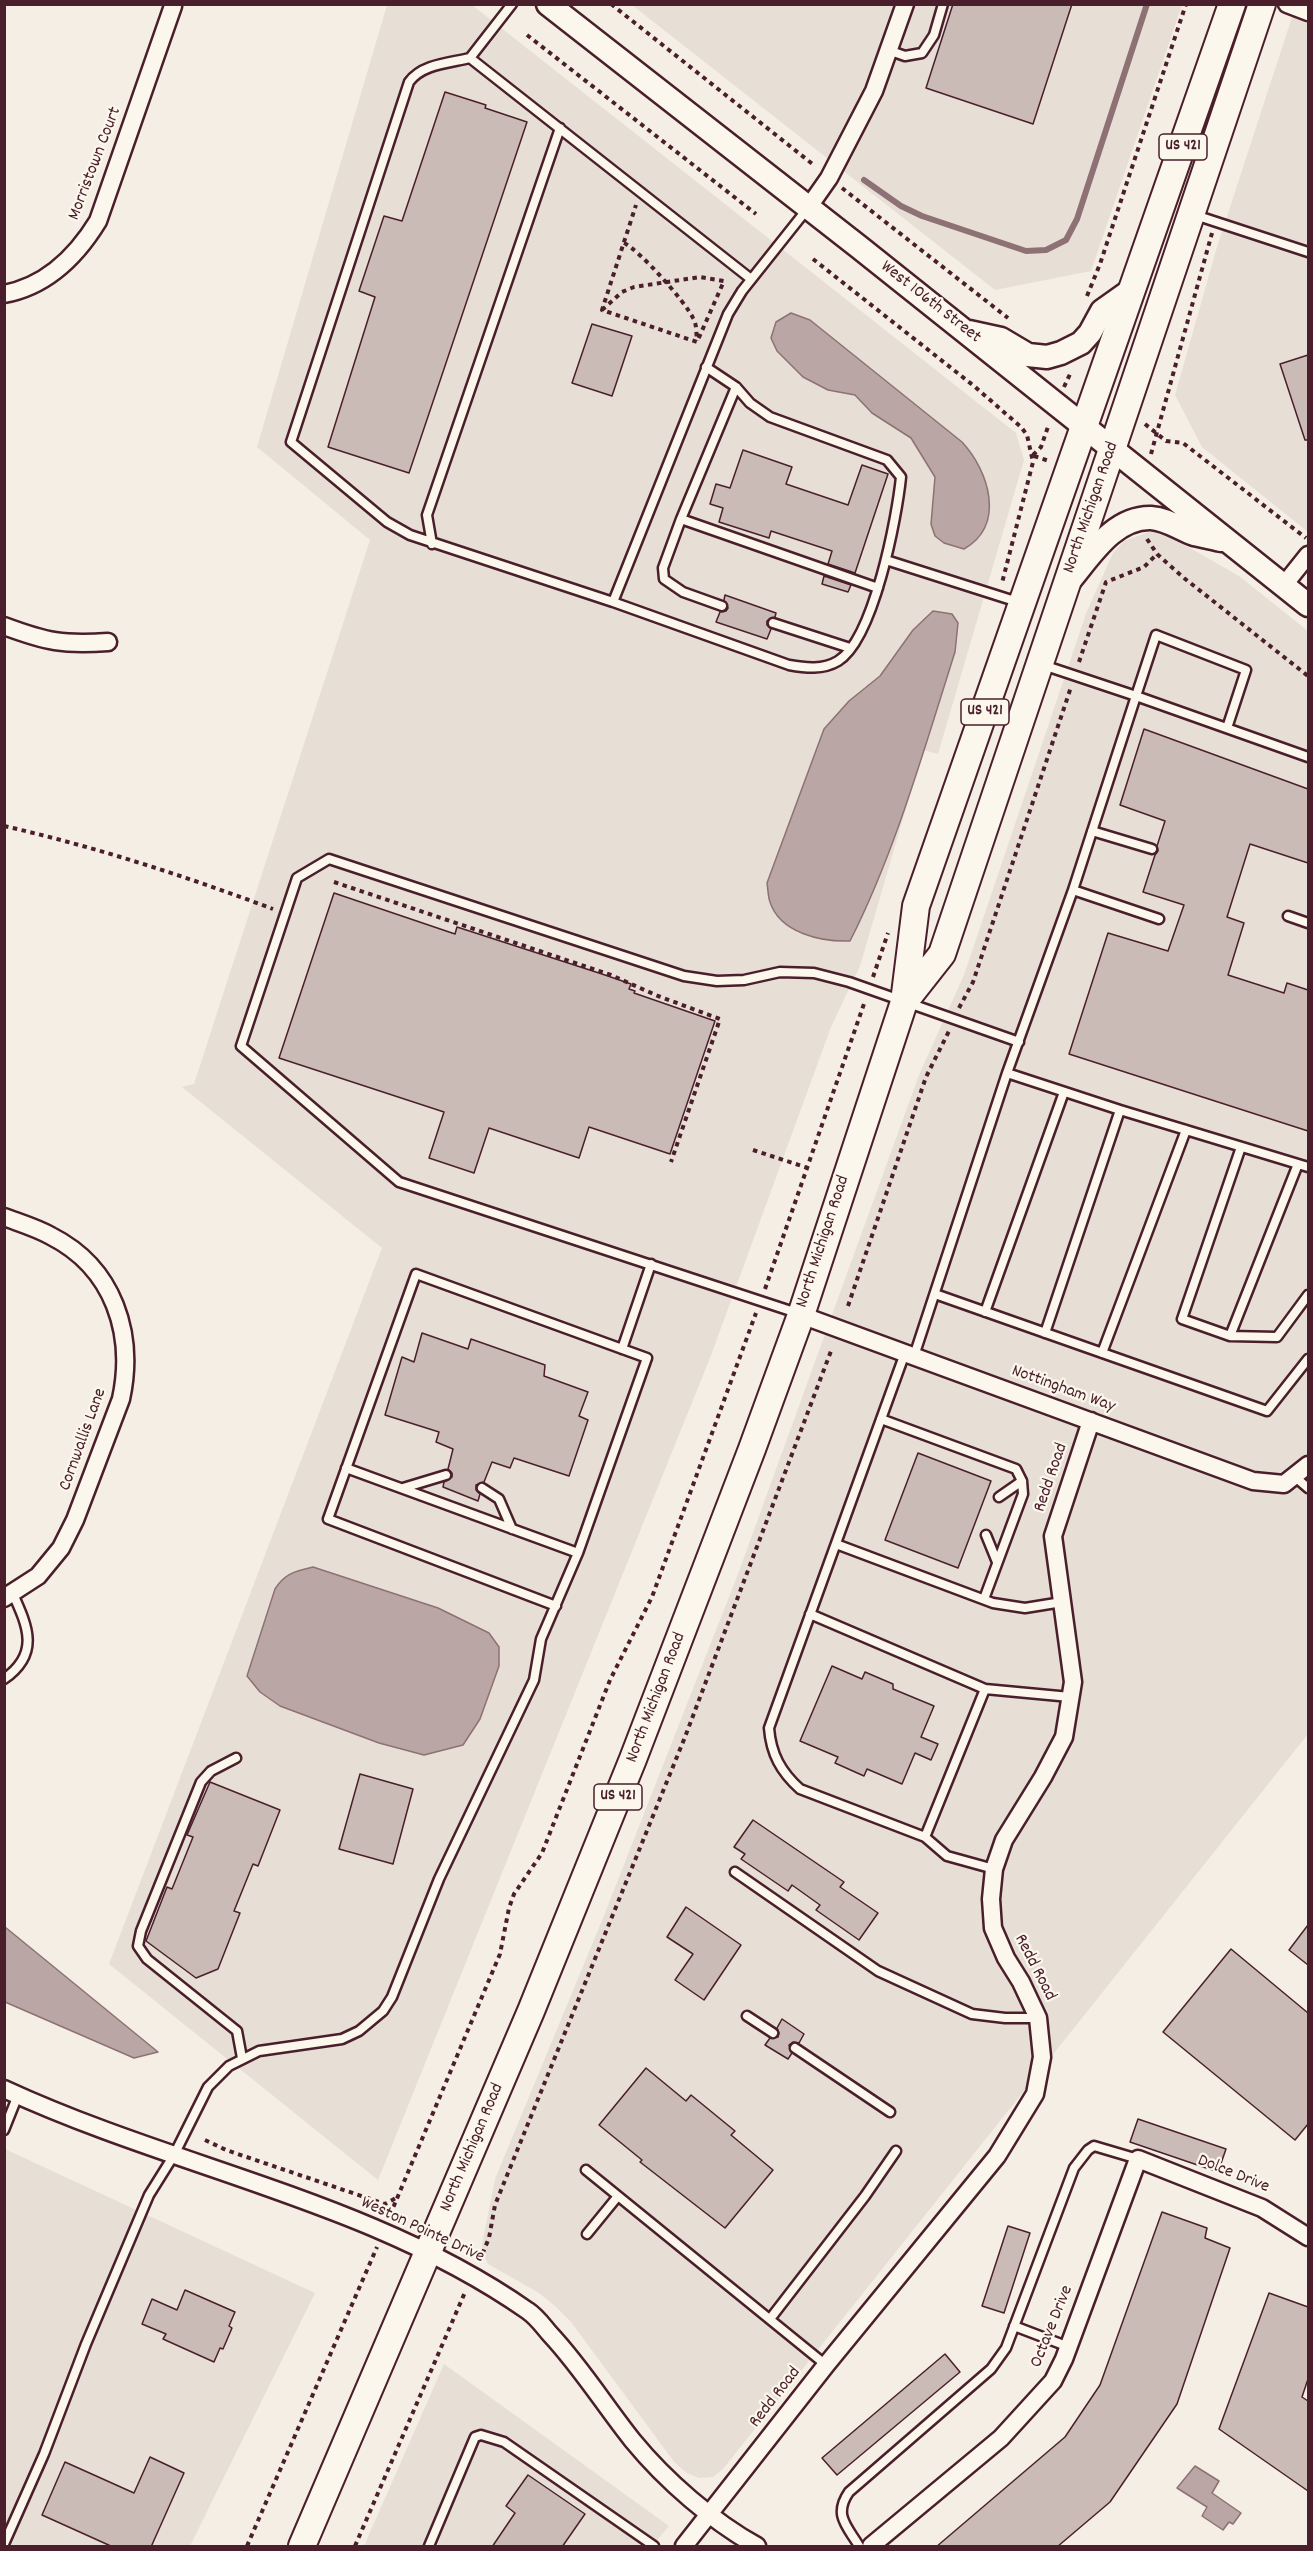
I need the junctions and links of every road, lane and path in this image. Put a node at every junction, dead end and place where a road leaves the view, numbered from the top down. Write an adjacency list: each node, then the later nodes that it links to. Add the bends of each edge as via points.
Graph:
1 (512, 4): 13 (lane)
2 (548, 4): 16 (street, West 106th Street)
3 (904, 4): 12 (street)
4 (943, 4): 12 (lane, via 934,34 922,53 905,56)
5 (1186, 4): 26 (path, via 1100,264)
6 (1232, 4): 24 (main road, North Michigan Road / US 421)
7 (1262, 4): 18 (main road, North Michigan Road / US 421)
8 (1287, 4): 10 (street)
9 (173, 6): 25 (street, Morristown Court, via 98,221 58,270 25,288)
10 (1308, 12)
11 (527, 35): 17 (path)
12 (888, 50): 16 (street, via 874,91 848,144)
13 (470, 58): 14 (lane); 39 (lane, via 424,69 409,82 291,442 387,522)
14 (560, 128): 15 (lane); 39 (lane, via 428,515)
15 (640, 192): 19 (path); 22 (lane)
16 (808, 208): 22 (lane); 28 (street, West 106th Street)
17 (756, 214)
18 (1192, 214): 20 (lane); 34 (main road, North Michigan Road / US 421)
19 (624, 243): 23 (path, via 642,256); 27 (path)
20 (1308, 252)
21 (813, 259): 46 (path, via 974,386 1027,435 1033,462)
22 (751, 279): 30 (lane, via 728,314)
23 (665, 283): 27 (path, via 622,292); 29 (path, via 695,321); 29 (path, via 700,277 724,281)
24 (1133, 289): 28 (street, via 1102,311 1081,343 1047,357 1028,355 1002,339); 32 (main road, North Michigan Road / US 421)
25 (4, 294)
26 (1082, 307)
27 (602, 310): 29 (path)
28 (966, 332): 32 (street, West 106th Street)
29 (697, 342)
30 (706, 367): 31 (lane); 47 (lane)
31 (736, 387): 35 (lane); 42 (lane, via 770,417 887,460 901,477)
32 (1085, 426): 34 (street, West 106th Street); 48 (main road, North Michigan Road / US 421)
33 (1156, 433): 37 (path, via 1166,441 1183,443)
34 (1113, 449): 38 (street, West 106th Street); 44 (main road, North Michigan Road / US 421)
35 (681, 519): 45 (lane); 50 (lane, via 663,568 664,579 683,592)
36 (1144, 534): 40 (path)
37 (1308, 540)
38 (1228, 541): 43 (street, West 106th Street); 44 (street, via 1194,534 1152,518 1136,520 1112,532)
39 (432, 543): 47 (lane)
40 (1157, 554): 56 (path, via 1144,567 1106,582); 57 (path)
41 (1308, 555): 43 (street)
42 (886, 561): 45 (lane); 46 (lane)
43 (1284, 585): 49 (street, West 106th Street)
44 (1065, 586): 55 (main road, North Michigan Road / US 421)
45 (878, 588): 54 (lane)
46 (999, 595): 48 (lane)
47 (613, 602): 54 (lane, via 789,665 822,667 839,660)
48 (1024, 604): 72 (main road, North Michigan Road / US 421, via 916,906)
49 (1308, 605)
50 (722, 606)
51 (773, 623): 54 (lane)
52 (4, 626): 53 (street, via 50,642)
53 (108, 642)
54 (850, 648)
55 (1039, 664): 56 (lane); 72 (main road, North Michigan Road / US 421, via 942,954)
56 (1074, 676): 58 (lane); 73 (path, via 973,981)
57 (1308, 676)
58 (1136, 696): 59 (lane); 59 (lane, via 1156,635 1246,670); 62 (lane)
59 (1227, 728): 60 (lane)
60 (1308, 757)
61 (4, 826): 66 (path, via 79,843)
62 (1092, 831): 63 (lane); 65 (lane)
63 (1152, 849)
64 (334, 882): 81 (path, via 611,975 720,1019)
65 (1073, 890): 68 (lane); 74 (lane)
66 (285, 913): 71 (lane, via 297,878 329,859 684,976 717,981 780,972 814,973); 86 (lane, via 241,1046 399,1182)
67 (1288, 916): 69 (lane)
68 (1159, 920)
69 (1308, 923)
70 (891, 925): 71 (path)
71 (869, 989): 72 (lane); 84 (path)
72 (904, 1002): 73 (lane); 92 (main road, North Michigan Road / US 421)
73 (954, 1018): 74 (lane); 90 (path, via 926,1077)
74 (1019, 1042): 75 (lane)
75 (1007, 1073): 76 (lane); 87 (lane)
76 (1064, 1092): 77 (lane); 91 (lane)
77 (1120, 1110): 78 (lane); 93 (lane)
78 (1186, 1130): 79 (lane); 97 (lane)
79 (1241, 1147): 82 (lane); 94 (lane, via 1182,1319)
80 (753, 1150): 84 (path)
81 (672, 1162)
82 (1298, 1164): 83 (lane); 94 (lane)
83 (1308, 1167)
84 (808, 1168): 89 (path)
85 (4, 1217): 116 (street, Cornwallis Lane, via 52,1236 87,1263 108,1289 123,1326 126,1349 121,1400 68,1536 38,1576)
86 (651, 1264): 89 (lane); 95 (lane)
87 (934, 1294): 91 (lane); 98 (lane)
88 (1308, 1295): 94 (lane, via 1277,1336)
89 (761, 1300): 92 (lane); 136 (path, via 652,1597 610,1680 542,1853 514,1894 500,1954 399,2195 384,2204)
90 (848, 1306)
91 (985, 1312): 93 (lane)
92 (801, 1315): 98 (street, Nottingham Way); 145 (main road, North Michigan Road / US 421, via 633,1759)
93 (1045, 1333): 97 (lane)
94 (1230, 1336)
95 (622, 1349): 103 (lane, via 416,1274); 114 (lane, via 647,1358)
96 (831, 1351): 144 (path, via 686,1737 495,2205)
97 (1102, 1353): 99 (lane, via 1267,1411)
98 (909, 1354): 100 (lane); 101 (street, Nottingham Way)
99 (1308, 1359)
100 (881, 1419): 106 (lane, via 1016,1469); 113 (lane)
101 (1091, 1421): 105 (street, Nottingham Way, via 1253,1481 1284,1484); 118 (street, Redd Road, via 1053,1536)
102 (1308, 1465): 105 (street, Nottingham Way)
103 (346, 1468): 107 (lane); 119 (lane, via 327,1519)
104 (446, 1475): 107 (lane)
105 (1294, 1476): 109 (lane)
106 (1022, 1481): 110 (lane); 115 (lane, via 1023,1494)
107 (403, 1488): 111 (lane)
108 (482, 1488): 111 (lane, via 499,1499)
109 (1308, 1488)
110 (999, 1497)
111 (512, 1529): 114 (lane)
112 (986, 1535): 115 (lane)
113 (836, 1544): 117 (lane); 120 (lane)
114 (578, 1552): 119 (lane)
115 (997, 1562): 117 (lane)
116 (9, 1596): 121 (lane, via 26,1623 28,1635 23,1658)
117 (984, 1599): 118 (lane, via 1025,1608)
118 (1062, 1602): 123 (street, Redd Road, via 1072,1682)
119 (556, 1606): 132 (lane, via 541,1639 534,1680 439,1879 399,1983 383,2011 342,2039 274,2048)
120 (810, 1614): 122 (lane); 125 (lane, via 769,1728 770,1745 777,1761 800,1789)
121 (4, 1679)
122 (985, 1689): 123 (lane); 125 (lane)
123 (1070, 1697): 126 (street, Redd Road, via 1064,1737 1004,1840)
124 (236, 1758): 132 (lane, via 211,1771 201,1782 138,1946 147,1959 237,2031)
125 (925, 1836): 126 (lane, via 947,1856)
126 (994, 1869): 129 (street, Redd Road, via 993,1928)
127 (735, 1872): 129 (lane, via 887,1976 972,2014)
128 (747, 2016): 130 (lane)
129 (1038, 2018): 151 (street, Redd Road, via 1042,2056 1035,2094 1014,2130)
130 (773, 2033)
131 (795, 2048): 134 (lane)
132 (242, 2058): 138 (lane, via 208,2087)
133 (11, 2092): 135 (lane); 138 (street, Weston Pointe Drive)
134 (890, 2112)
135 (4, 2130)
136 (205, 2140)
137 (896, 2151): 148 (lane)
138 (174, 2155): 145 (street, Weston Pointe Drive, via 384,2230); 153 (lane, via 149,2195)
139 (1138, 2159): 143 (street, Dolce Drive, via 1262,2208); 149 (lane, via 1094,2146 1074,2168); 150 (street, Octave Drive)
140 (586, 2170): 141 (lane)
141 (618, 2196): 142 (lane); 148 (lane)
142 (587, 2234)
143 (1308, 2237)
144 (485, 2247)
145 (428, 2252): 152 (street, Weston Pointe Drive, via 473,2275 531,2313 594,2386 634,2442 668,2479); 155 (main road, North Michigan Road / US 421)
146 (368, 2270): 154 (path)
147 (456, 2312): 156 (path)
148 (770, 2319): 151 (lane)
149 (1014, 2326): 150 (lane); 161 (lane, via 1006,2348 991,2369 841,2503 842,2518)
150 (1069, 2347): 162 (street, Octave Drive, via 1053,2381 1015,2425)
151 (826, 2365): 152 (street, Redd Road)
152 (710, 2514): 159 (street, Redd Road); 160 (street)
153 (4, 2544)
154 (248, 2547)
155 (302, 2547)
156 (355, 2547)
157 (429, 2547): 158 (lane, via 475,2437 481,2435 504,2442)
158 (654, 2547)
159 (684, 2547)
160 (757, 2547)
161 (859, 2547)
162 (871, 2547)

